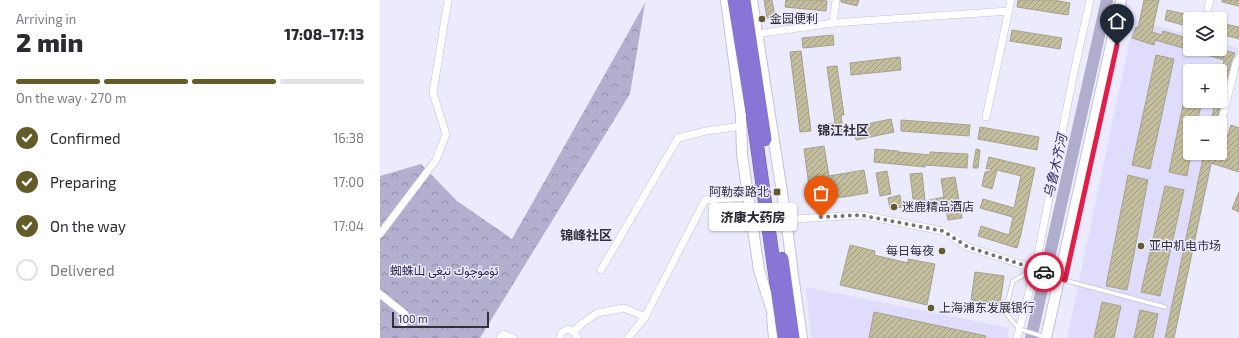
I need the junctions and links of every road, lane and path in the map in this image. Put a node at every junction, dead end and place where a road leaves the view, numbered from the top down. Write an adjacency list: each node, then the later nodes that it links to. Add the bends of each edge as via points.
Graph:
1 (448, 0): 22 (street, via 433,93 446,134 436,160)
2 (726, 0): 19 (main road)
3 (734, 0): 33 (highway)
4 (744, 0): 33 (highway, via 762,115)
5 (752, 0): 15 (main road)
6 (836, 0): 14 (street)
7 (1011, 0): 13 (street)
8 (1090, 0): 23 (street)
9 (1121, 0): 25 (main road)
10 (1127, 0): 25 (main road)
11 (1210, 0): 12 (street)
12 (1208, 8)
13 (1009, 11): 14 (street); 18 (street)
14 (833, 23): 15 (street)
15 (757, 34): 21 (main road)
16 (1239, 58): 17 (street)
17 (1223, 116)
18 (986, 117)
19 (742, 126): 20 (main road, via 742,154); 24 (street, via 678,138)
20 (748, 197): 29 (street, via 705,200); 33 (main road, via 759,270 771,308)
21 (786, 218): 23 (street, via 860,215 943,231 968,247); 27 (main road)
22 (380, 234)
23 (1036, 269): 25 (street); 31 (street); 31 (lane, via 1013,280 1005,312)
24 (601, 270)
25 (1059, 278): 28 (lane); 34 (main road)
26 (380, 294): 30 (street, via 405,314)
27 (796, 298): 33 (highway); 39 (main road)
28 (1165, 307)
29 (645, 317): 32 (street, via 624,308 597,313 580,326); 38 (street)
30 (404, 323)
31 (1019, 330): 34 (lane); 40 (street)
32 (576, 335): 37 (street, via 569,329 561,333)
33 (786, 337)
34 (1046, 337)
35 (500, 338): 36 (street, via 503,334)
36 (513, 338)
37 (560, 338)
38 (628, 338)
39 (802, 338)
40 (1017, 338)

